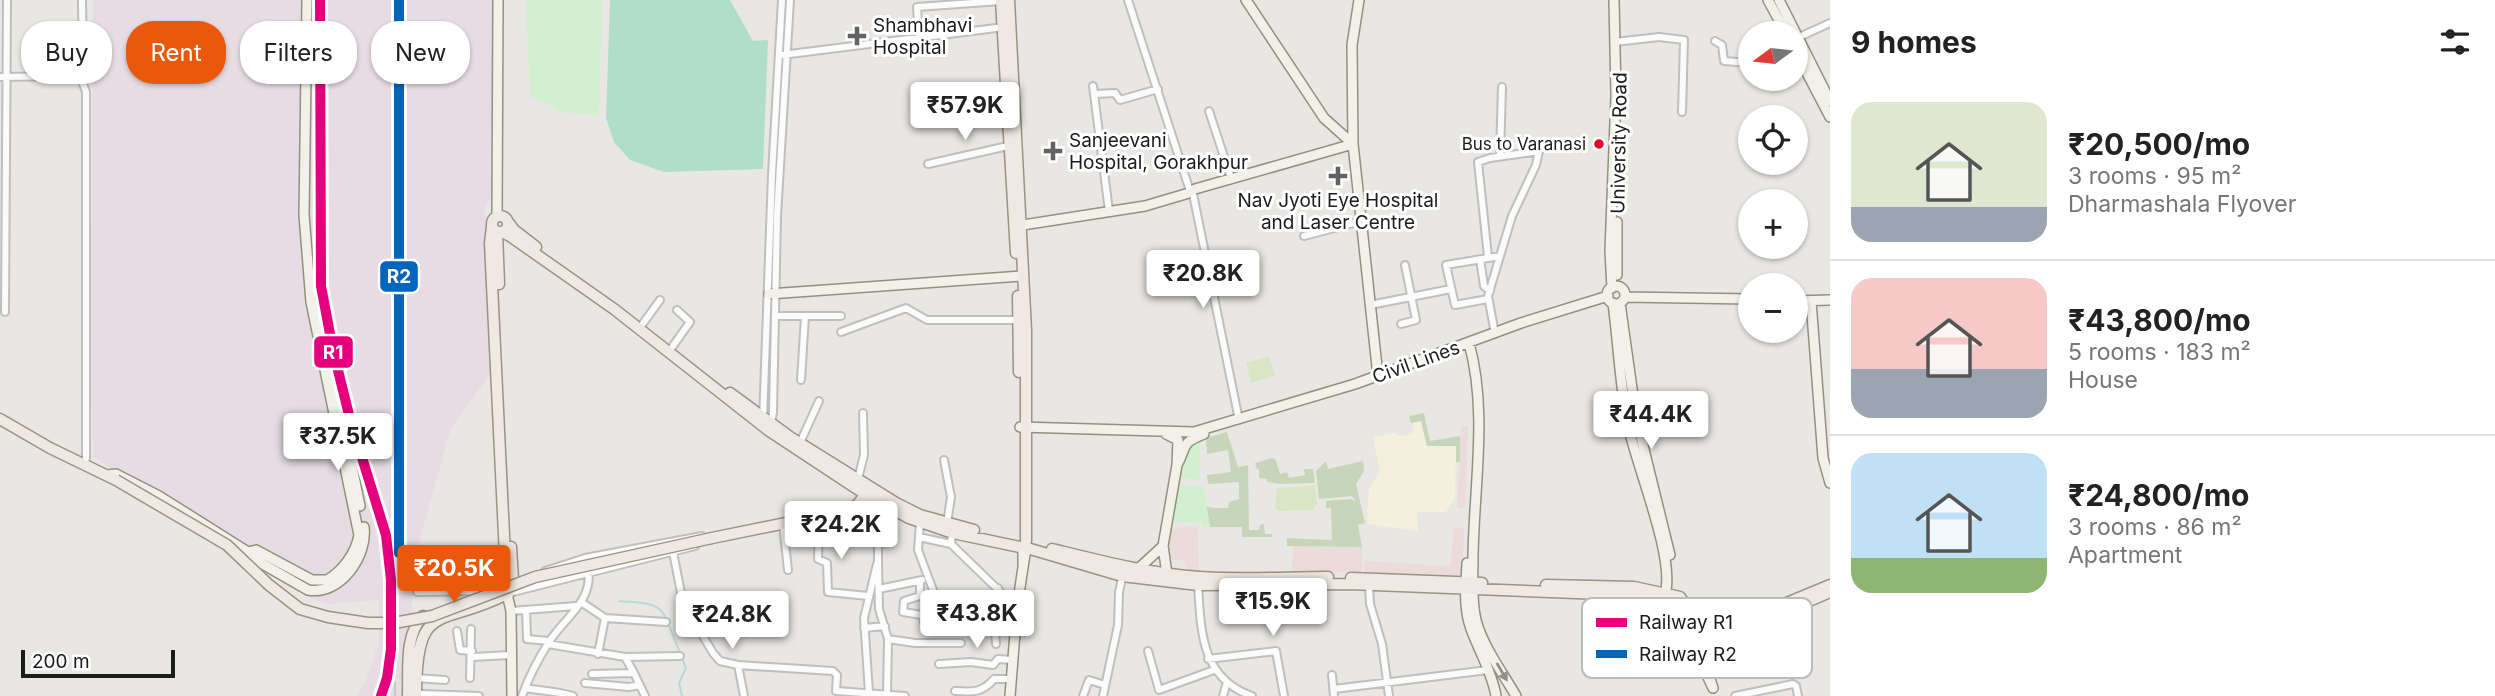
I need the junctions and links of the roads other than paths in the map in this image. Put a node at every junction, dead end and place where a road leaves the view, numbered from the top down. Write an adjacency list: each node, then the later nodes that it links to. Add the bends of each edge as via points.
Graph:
1 (82, 0): 17 (street)
2 (307, 0): 96 (main road, via 304,234 310,287 328,350 365,530 359,556 331,588 308,590 159,496 116,474)
3 (498, 0): 52 (main road)
4 (504, 0): 52 (main road)
5 (782, 0): 26 (street)
6 (790, 0): 26 (street)
7 (1001, 0): 21 (main road); 23 (street, via 917,7)
8 (1009, 0): 21 (main road)
9 (1128, 0): 35 (street)
10 (1246, 0): 41 (main road, via 1324,118)
11 (1359, 0): 41 (main road, via 1352,45)
12 (1614, 0): 25 (main road, University Road)
13 (1619, 0): 25 (main road, University Road)
14 (1768, 0): 18 (main road)
15 (1779, 0): 19 (main road)
16 (5, 2): 29 (street)
17 (82, 21)
18 (1779, 21)
19 (1789, 21)
20 (1830, 23): 22 (street)
21 (1005, 27): 23 (street); 42 (main road); 53 (main road)
22 (1808, 33)
23 (919, 38): 26 (street)
24 (1715, 41): 28 (street, via 1722,45 1724,61)
25 (1618, 42): 39 (street, via 1659,37 1684,40); 63 (main road, University Road, via 1610,251)
26 (781, 55): 61 (street)
27 (1808, 59): 37 (main road)
28 (1738, 62)
29 (3, 77): 30 (street); 43 (street)
30 (21, 77)
31 (1808, 78): 40 (main road)
32 (83, 84): 95 (street)
33 (1093, 86): 36 (street)
34 (1502, 87): 44 (street)
35 (1158, 89): 36 (street, via 1120,100 1115,93); 48 (street)
36 (1095, 94): 49 (street)
37 (1830, 101)
38 (1209, 111): 47 (street)
39 (1682, 112)
40 (1830, 117)
41 (1353, 144): 47 (main road); 51 (main road)
42 (1008, 146): 45 (street); 53 (main road)
43 (3, 149): 46 (street)
44 (1500, 156): 55 (street, via 1539,151); 56 (street, via 1478,163)
45 (928, 164)
46 (3, 176): 50 (street)
47 (1231, 178): 48 (main road)
48 (1192, 191): 49 (main road, via 1155,204); 88 (street)
49 (1109, 211): 53 (main road)
50 (3, 212): 71 (street)
51 (1361, 221): 54 (street); 69 (main road)
52 (500, 224): 77 (main road); 120 (main road); 129 (main road, via 490,243 506,577)
53 (1017, 226): 59 (main road)
54 (1304, 236)
55 (1500, 256): 56 (street); 62 (street)
56 (1488, 257): 57 (street)
57 (1480, 259): 60 (street, via 1446,264); 62 (street)
58 (1405, 265): 64 (street)
59 (1020, 276): 61 (main road); 75 (main road)
60 (1451, 289): 62 (street, via 1456,305); 64 (street)
61 (772, 294): 72 (street); 89 (street)
62 (1489, 295): 79 (street)
63 (1617, 295): 65 (main road, Civil Lines); 79 (main road, Civil Lines); 133 (main road, University Road, via 1627,422 1665,559)
64 (1411, 297): 69 (street); 76 (street, via 1416,320)
65 (1738, 299)
66 (660, 300): 77 (street)
67 (1830, 300): 68 (main road)
68 (1811, 301): 91 (main road)
69 (1370, 305): 82 (main road)
70 (677, 310): 81 (street, via 690,322)
71 (5, 312)
72 (775, 316): 73 (street); 89 (street)
73 (805, 316): 74 (street); 83 (street)
74 (841, 316)
75 (1022, 320): 78 (street, via 928,320 906,308); 90 (main road)
76 (1401, 324)
77 (640, 327): 81 (main road)
78 (841, 332)
79 (1495, 334): 80 (main road, Civil Lines)
80 (1467, 344): 82 (main road, Civil Lines); 125 (main road, via 1474,392)
81 (670, 351): 89 (main road)
82 (1378, 376): 88 (main road, Civil Lines)
83 (802, 380)
84 (819, 401): 93 (street)
85 (0, 412): 95 (main road)
86 (863, 412): 97 (street, via 864,455)
87 (0, 419): 95 (main road)
88 (1239, 420): 92 (main road, Civil Lines)
89 (766, 424): 93 (main road); 99 (main road)
90 (1023, 429): 92 (main road, Civil Lines, via 1137,429); 109 (main road)
91 (1826, 436): 98 (main road, via 1823,458)
92 (1183, 438): 110 (main road)
93 (800, 443): 97 (main road)
94 (944, 460): 105 (street, via 951,497)
95 (87, 464): 96 (main road)
96 (112, 478): 106 (main road, bridge, via 227,545 300,609 359,622 394,623 432,616 535,577)
97 (858, 479): 99 (main road)
98 (1830, 483)
99 (868, 491): 100 (main road); 101 (main road, via 857,506)
100 (889, 505): 101 (main road); 103 (main road); 105 (main road); 113 (street)
101 (845, 511): 102 (main road)
102 (819, 517): 104 (main road); 132 (street, via 818,559 827,563 828,592)
103 (920, 522): 105 (main road); 107 (street)
104 (783, 524): 106 (main road); 115 (street)
105 (949, 528): 108 (street); 109 (main road)
106 (717, 537): 111 (street, via 718,541); 112 (street, via 716,533)
107 (919, 537): 108 (street); 119 (street, via 918,550)
108 (951, 544): 126 (street)
109 (1024, 545): 117 (main road); 138 (main road)
110 (1163, 546): 114 (main road); 118 (main road)
111 (673, 552): 116 (street); 162 (street, via 690,614 716,658)
112 (585, 558): 116 (street); 120 (street)
113 (878, 563): 127 (street); 132 (street)
114 (1138, 569): 117 (main road); 118 (main road)
115 (788, 570)
116 (589, 571): 131 (street); 137 (street, via 589,586)
117 (1124, 572): 124 (main road); 176 (street)
118 (1167, 574): 121 (main road)
119 (928, 579): 122 (street); 140 (street, via 936,598)
120 (513, 580): 131 (main road)
121 (1278, 580): 123 (main road); 124 (main road)
122 (920, 581): 127 (street); 145 (street, via 920,596 904,601 903,612 922,615 925,625)
123 (1365, 583): 125 (main road); 174 (street, via 1382,644)
124 (1198, 585): 159 (street)
125 (1470, 585): 134 (main road); 164 (main road, via 1465,606); 201 (main road, one-way to 201, via 1478,626)
126 (998, 587): 138 (street); 140 (street)
127 (879, 589): 144 (street)
128 (1826, 590): 136 (main road)
129 (491, 591): 130 (street); 185 (main road, via 430,612 418,621 410,645)
130 (417, 592)
131 (508, 593): 141 (main road); 168 (main road, via 431,623 419,643)
132 (868, 596): 146 (street)
133 (1670, 597): 135 (main road)
134 (1640, 598)
135 (1659, 598)
136 (1809, 598)
137 (580, 604): 139 (street); 142 (street); 150 (street)
138 (1017, 608): 160 (main road)
139 (526, 610): 141 (street); 150 (street, via 527,639)
140 (989, 610): 152 (street, via 994,615)
141 (511, 611): 156 (main road)
142 (605, 618): 143 (street); 155 (street)
143 (666, 622)
144 (885, 625): 146 (street); 149 (street)
145 (934, 626)
146 (864, 628): 180 (street)
147 (471, 629): 154 (street)
148 (457, 631): 154 (street, via 460,650)
149 (888, 639): 151 (street); 183 (street)
150 (548, 643): 155 (street); 177 (street)
151 (961, 643)
152 (996, 644)
153 (1148, 651): 181 (street)
154 (472, 654): 156 (street); 169 (street)
155 (598, 654): 158 (street)
156 (512, 655): 187 (main road)
157 (680, 656): 158 (street)
158 (625, 657): 165 (street)
159 (1208, 659): 163 (street); 198 (street, via 1276,651)
160 (1012, 660): 161 (street, via 998,659 993,665); 170 (main road)
161 (939, 664)
162 (738, 665): 179 (street, via 833,671); 191 (street)
163 (1214, 670): 172 (street); 181 (street)
164 (1488, 670): 174 (street); 200 (main road)
165 (634, 673): 166 (street); 175 (street)
166 (592, 674)
167 (1332, 675): 182 (street)
168 (416, 678): 171 (street); 184 (main road)
169 (470, 678)
170 (1011, 679): 178 (street, via 994,679 981,690); 193 (main road)
171 (444, 680)
172 (1227, 682): 196 (street); 197 (street)
173 (585, 683): 175 (street)
174 (1387, 684): 182 (street); 199 (street)
175 (640, 685): 190 (street)
176 (1105, 685): 194 (street, via 1089,680); 195 (street)
177 (525, 688): 188 (street); 189 (street)
178 (955, 691)
179 (836, 693): 180 (street)
180 (869, 693): 183 (street)
181 (1158, 693)
182 (1334, 693)
183 (887, 694): 192 (street)
184 (419, 695): 186 (street)
185 (408, 696)
186 (479, 696)
187 (512, 696)
188 (522, 696)
189 (573, 696)
190 (645, 696)
191 (744, 696)
192 (905, 696)
193 (1010, 696)
194 (1083, 696)
195 (1103, 696)
196 (1223, 696)
197 (1252, 696)
198 (1284, 696)
199 (1389, 696)
200 (1496, 696)
201 (1516, 696)
202 (1735, 696): 203 (street, via 1793,684)
203 (1798, 696)

